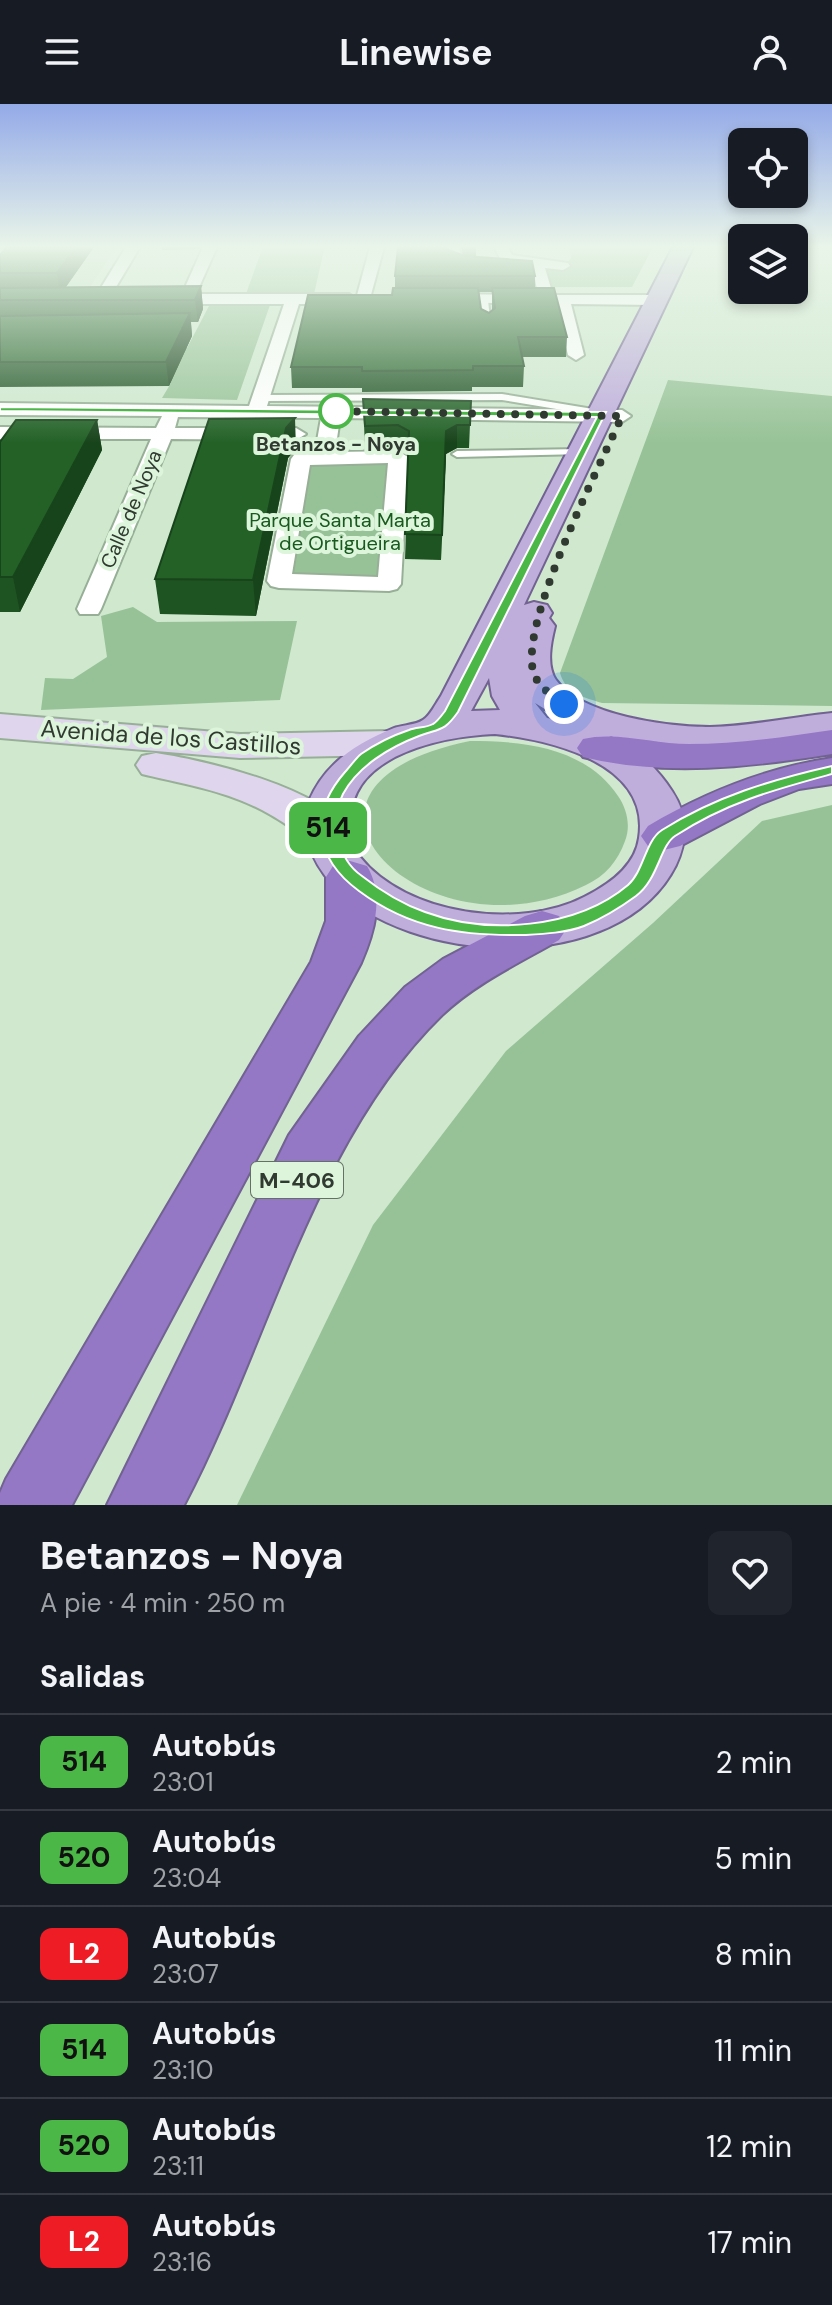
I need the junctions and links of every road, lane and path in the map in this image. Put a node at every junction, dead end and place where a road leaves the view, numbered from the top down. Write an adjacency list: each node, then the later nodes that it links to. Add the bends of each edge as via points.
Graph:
1 (289, 312): 8 (street)
2 (485, 312): 6 (lane)
3 (559, 312): 7 (street)
4 (650, 312): 12 (main road)
5 (667, 312): 12 (main road)
6 (487, 328)
7 (576, 355)
8 (260, 404): 10 (street); 11 (street); 12 (lane, via 502,397)
9 (0, 409): 10 (street)
10 (174, 409): 14 (street, Calle de Noya)
11 (332, 411): 12 (street); 18 (street)
12 (613, 415): 16 (main road); 19 (main road)
13 (0, 433): 14 (street)
14 (163, 434): 15 (street); 20 (street, Calle de Noya)
15 (296, 434)
16 (581, 452): 17 (lane); 24 (main road, via 460,698)
17 (457, 454)
18 (324, 458): 18 (street, via 301,459 279,581 389,584 398,457)
19 (550, 581): 21 (main road, via 516,646 508,674 515,706); 22 (main road, via 535,631 534,673 541,688 591,718 633,731 712,739)
20 (89, 609)
21 (532, 725): 24 (main road, via 476,721); 27 (main road)
22 (832, 725)
23 (0, 726): 26 (street, Avenida de los Castillos, via 240,746)
24 (439, 727): 26 (main road)
25 (832, 742): 27 (highway, via 720,757 651,756)
26 (389, 743): 31 (main road, via 365,758 337,791 329,814)
27 (598, 748): 30 (main road, via 633,771 657,801)
28 (0, 749): 31 (street, Avenida de los Castillos, via 217,775 273,797)
29 (832, 771): 30 (highway, via 767,786 713,807)
30 (664, 836): 32 (main road, via 647,876 632,891 578,922)
31 (339, 854): 32 (main road, via 379,898 417,916 452,927); 33 (highway, M-406, via 354,907 336,963)
32 (542, 928): 34 (highway, M-406, via 461,972 424,1001 378,1051 310,1152)
33 (32, 1505)
34 (144, 1505)

